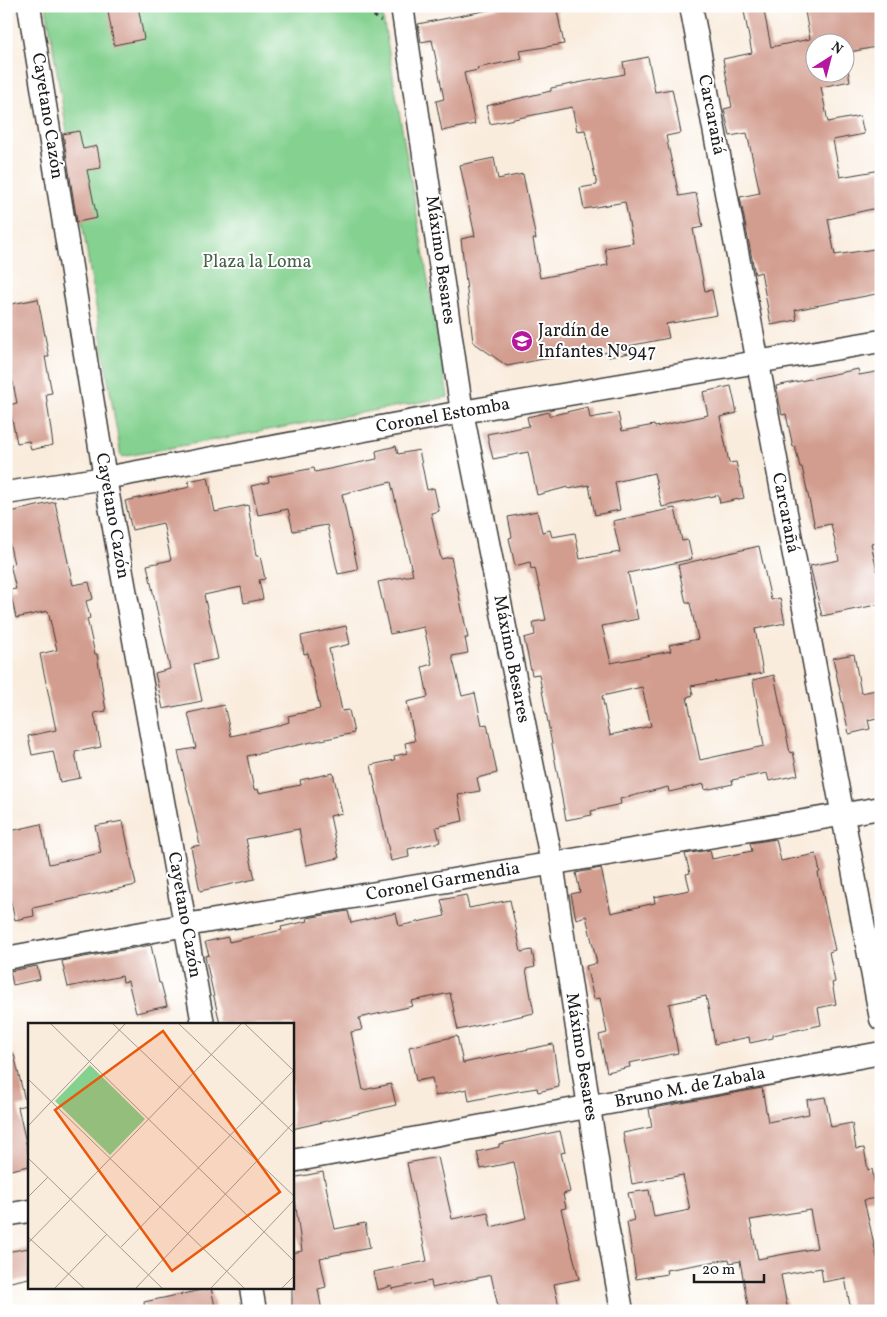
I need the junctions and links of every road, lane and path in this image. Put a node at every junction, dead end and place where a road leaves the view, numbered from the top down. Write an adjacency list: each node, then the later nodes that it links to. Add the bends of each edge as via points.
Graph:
1 (29, 6): 7 (street, Cayetano Cazón)
2 (402, 6): 6 (street, Máximo Besares)
3 (691, 6): 5 (street, Carcarañá)
4 (881, 341): 5 (street, Coronel Estomba)
5 (757, 363): 6 (street, Coronel Estomba); 10 (street, Carcarañá)
6 (462, 412): 7 (street, Coronel Estomba); 11 (street, Máximo Besares)
7 (105, 478): 8 (street, Coronel Estomba); 12 (street, Cayetano Cazón)
8 (6, 493)
9 (881, 808): 10 (street, Coronel Garmendia)
10 (842, 814): 11 (street, Coronel Garmendia); 14 (street, Carcarañá)
11 (552, 863): 12 (street, Coronel Garmendia); 17 (street, Máximo Besares)
12 (186, 925): 13 (street, Coronel Garmendia); 15 (street, Cayetano Cazón)
13 (6, 958)
14 (881, 1019)
15 (204, 1023)
16 (881, 1053): 17 (street, Bruno M. de Zabala)
17 (589, 1107): 18 (street, Bruno M. de Zabala); 23 (street, Máximo Besares)
18 (294, 1161)
19 (28, 1211): 20 (street)
20 (6, 1215)
21 (250, 1290): 22 (street)
22 (255, 1311)
23 (622, 1311)

